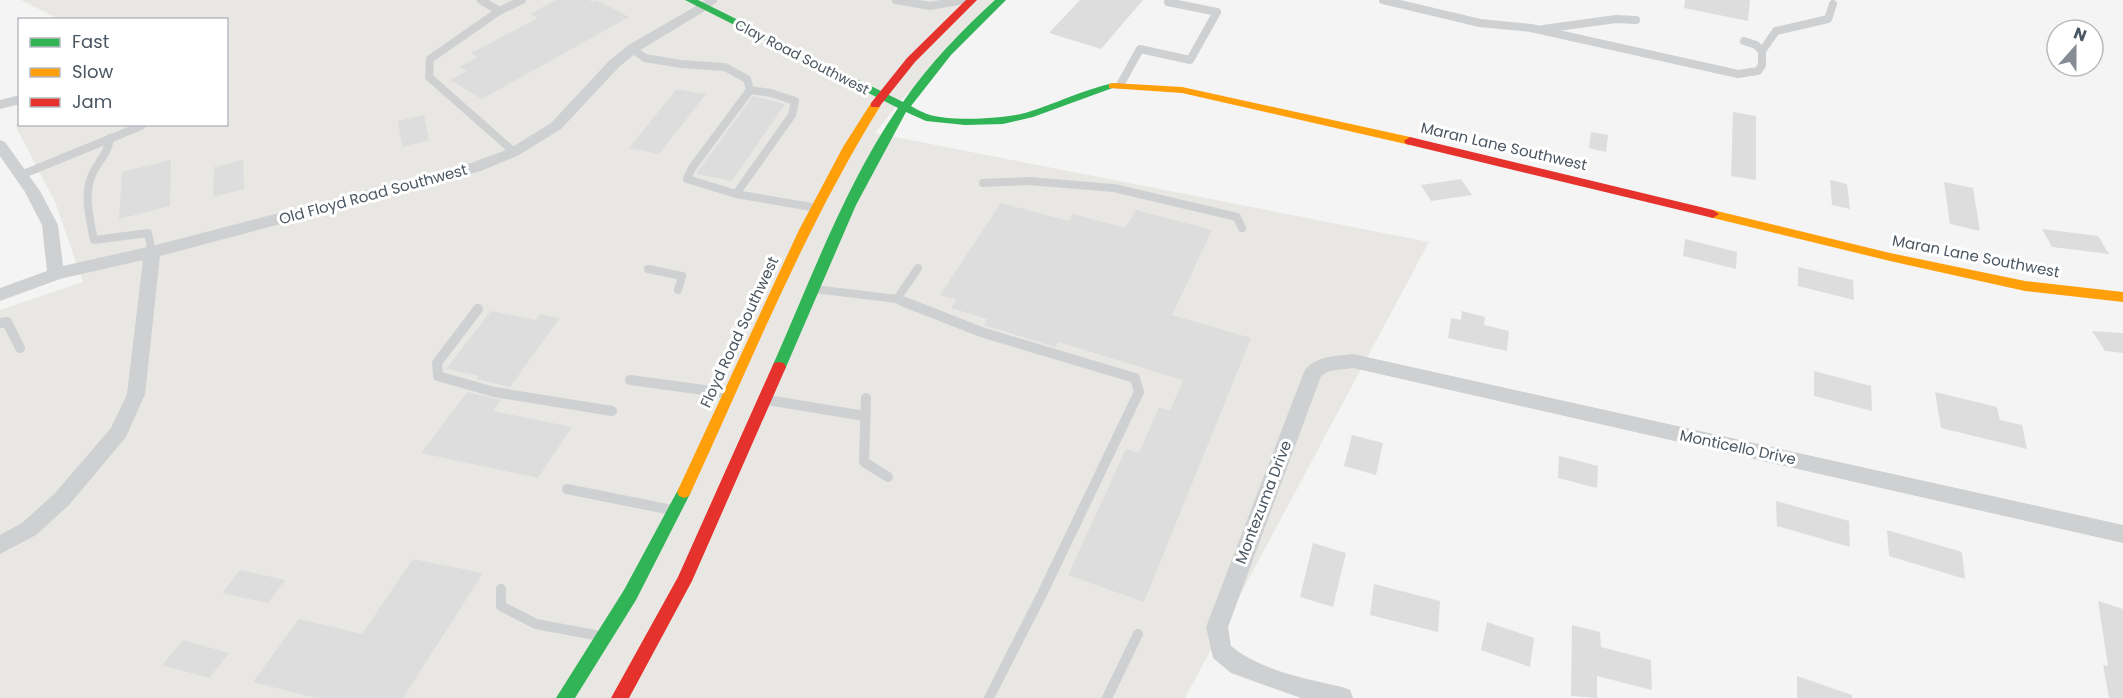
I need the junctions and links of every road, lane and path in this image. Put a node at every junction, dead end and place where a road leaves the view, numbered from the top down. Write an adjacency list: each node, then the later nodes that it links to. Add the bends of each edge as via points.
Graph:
1 (481, 0): 11 (lane)
2 (522, 0): 11 (lane)
3 (896, 0): 4 (lane, via 929,6)
4 (963, 0)
5 (972, 0): 19 (main road, Floyd Road Southwest)
6 (1001, 0): 22 (main road, via 953,48)
7 (1383, 0): 13 (lane, via 1473,21)
8 (702, 2): 15 (street, Old Floyd Road Southwest); 19 (main road, Clay Road Southwest)
9 (1168, 2): 17 (lane, via 1217,12 1191,60 1140,49)
10 (1833, 4): 16 (lane, via 1828,19 1776,31)
11 (499, 10): 26 (lane, via 430,58 429,77)
12 (1636, 20): 13 (lane, via 1616,19)
13 (1540, 30): 16 (lane, via 1738,74 1758,71)
14 (1744, 41): 16 (lane)
15 (632, 50): 18 (lane, via 645,58 725,67 747,79); 26 (street, Old Floyd Road Southwest, via 556,126)
16 (1762, 51)
17 (1120, 85): 22 (main road, Maran Lane Southwest, via 1092,90 1029,116 998,122 946,122); 39 (main road, Maran Lane Southwest, via 1182,90 1466,153 2014,284)
18 (750, 90): 29 (lane, via 795,101 792,115); 29 (lane, via 687,179)
19 (881, 97): 22 (main road, Maran Lane Southwest); 30 (main road, Floyd Road Southwest)
20 (18, 100): 21 (street)
21 (0, 105)
22 (904, 108): 36 (main road, via 852,203)
23 (141, 126): 24 (lane)
24 (110, 138): 27 (lane); 32 (lane, via 109,152 92,176 88,208 94,240 148,233)
25 (0, 145): 27 (street)
26 (514, 152): 32 (street, Old Floyd Road Southwest, via 476,167)
27 (21, 176): 35 (street, via 50,225)
28 (983, 183): 31 (lane, via 1028,181 1114,188 1237,217)
29 (736, 194): 30 (lane)
30 (817, 208): 46 (main road, Floyd Road Southwest)
31 (1242, 228)
32 (152, 252): 35 (street, Old Floyd Road Southwest); 55 (street, via 136,394 119,432 62,500 29,529)
33 (918, 268): 40 (lane)
34 (648, 269): 37 (lane, via 682,276)
35 (56, 274): 38 (street, Old Floyd Road Southwest)
36 (814, 289): 40 (lane); 48 (main road)
37 (678, 290)
38 (0, 295)
39 (2123, 297)
40 (897, 299): 61 (lane, via 980,330 1135,378 1139,392)
41 (478, 309): 49 (lane, via 437,363 438,376 494,392)
42 (0, 323): 43 (lane, via 7,322)
43 (20, 348)
44 (1353, 361): 54 (street, Monticello Drive); 63 (street, Montezuma Drive, via 1325,365 1313,372 1217,627 1221,651 1239,666)
45 (630, 380): 46 (lane)
46 (728, 394): 53 (main road, Floyd Road Southwest)
47 (866, 398): 50 (lane)
48 (765, 400): 50 (lane); 60 (main road, via 684,581)
49 (612, 411)
50 (865, 416): 51 (lane, via 864,462)
51 (888, 477)
52 (567, 489): 53 (lane)
53 (674, 510): 58 (main road, Floyd Road Southwest)
54 (2123, 534)
55 (0, 545)
56 (501, 589): 58 (lane, via 501,606 536,624)
57 (1137, 634): 62 (lane)
58 (606, 636): 59 (main road, Floyd Road Southwest)
59 (565, 698)
60 (620, 698)
61 (989, 698)
62 (1107, 698)
63 (1342, 698)

